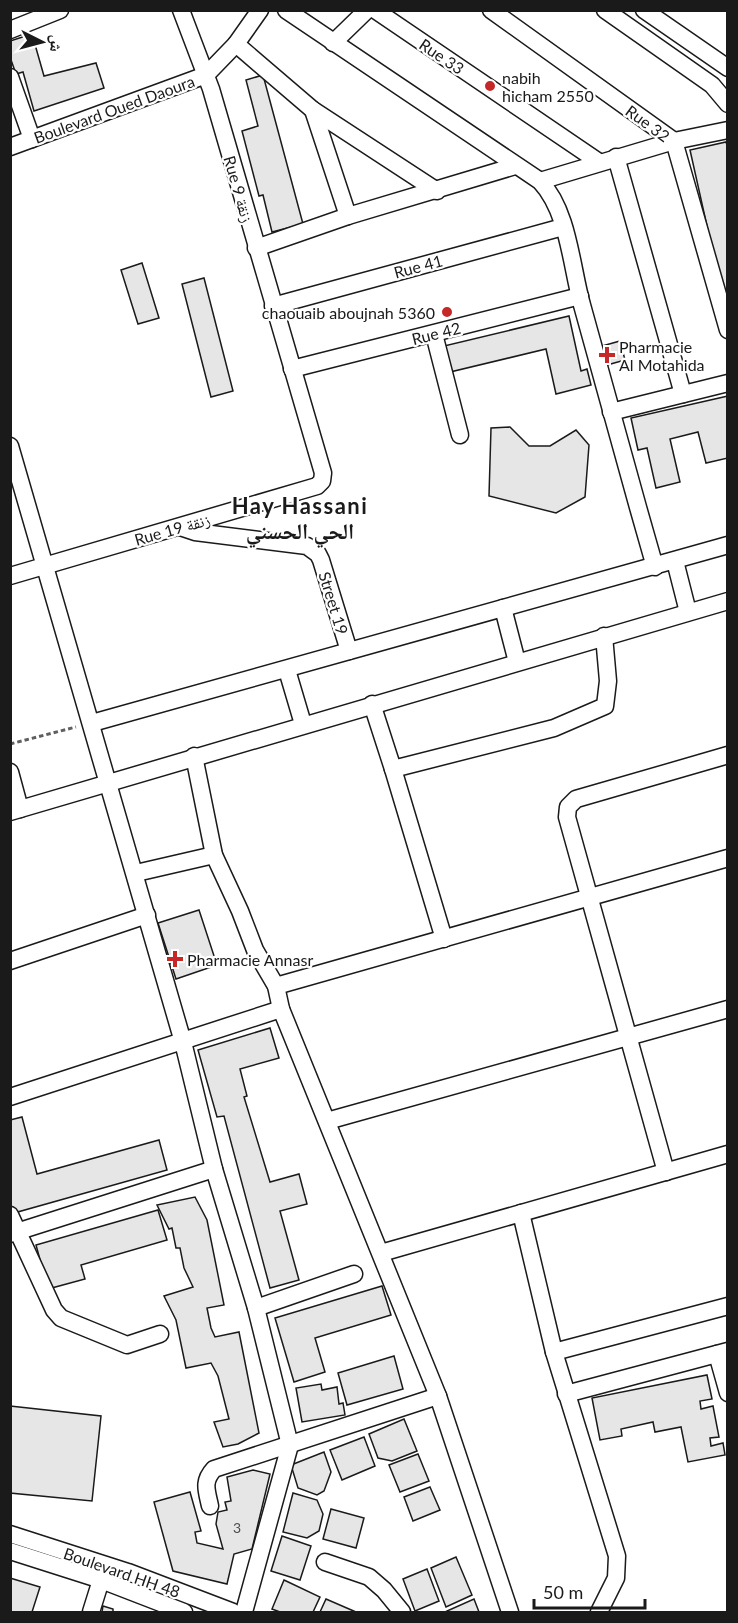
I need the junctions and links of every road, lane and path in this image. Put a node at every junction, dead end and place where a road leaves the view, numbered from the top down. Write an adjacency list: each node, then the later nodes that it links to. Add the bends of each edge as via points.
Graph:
1 (60, 10): 10 (street)
2 (181, 10): 14 (street, Rue 9 زنقة)
3 (260, 10): 12 (street, Boulevard Oued Daoura)
4 (286, 10): 11 (street)
5 (367, 10): 11 (street)
6 (375, 10): 23 (street, Rue 33)
7 (490, 10): 20 (street, Rue 32)
8 (605, 10): 16 (street, via 712,85)
9 (644, 10): 13 (street)
10 (10, 30)
11 (333, 43): 24 (street)
12 (236, 44): 14 (street, Boulevard Oued Daoura); 17 (street)
13 (728, 68)
14 (206, 75): 19 (street, Boulevard Oued Daoura); 29 (street, Rue 9 زنقة)
15 (10, 77): 19 (street)
16 (728, 104)
17 (313, 110): 26 (street); 27 (street)
18 (728, 130): 20 (street)
19 (32, 139): 21 (street, Boulevard Oued Daoura)
20 (674, 141): 22 (street); 32 (street, Rue 32)
21 (10, 147)
22 (616, 157): 23 (street); 36 (street)
23 (599, 162): 25 (street)
24 (515, 166): 25 (street); 26 (street)
25 (540, 181): 28 (street, via 550,191)
26 (437, 191): 27 (street)
27 (348, 216): 29 (street)
28 (563, 226): 30 (street); 31 (street, Rue 41)
29 (256, 248): 31 (street, Rue 9 زنقة)
30 (580, 296): 33 (street, Rue 42); 37 (street)
31 (273, 306): 34 (street, Rue 9 زنقة)
32 (728, 330)
33 (434, 334): 34 (street, Rue 42); 38 (street)
34 (292, 369): 40 (street, Rue 19 زنقة, via 323,473 320,484)
35 (728, 383): 36 (street)
36 (684, 393): 37 (street)
37 (611, 412): 44 (street)
38 (460, 435)
39 (10, 447): 43 (street)
40 (180, 527): 43 (street, Rue 19 زنقة); 50 (street, Street 19, via 313,549 321,560)
41 (728, 545): 42 (street)
42 (675, 561): 44 (street); 48 (street)
43 (46, 566): 45 (street, Rue 19 زنقة); 54 (street)
44 (655, 567): 47 (street)
45 (10, 576)
46 (728, 602): 48 (street)
47 (503, 608): 50 (street); 51 (street)
48 (688, 612): 49 (street)
49 (604, 636): 51 (street); 59 (street, via 608,681 605,706 554,728)
50 (349, 651): 52 (street)
51 (517, 662): 53 (street)
52 (287, 670): 54 (street); 55 (street)
53 (372, 704): 55 (street); 59 (street)
54 (92, 723): 56 (path); 61 (street)
55 (303, 724): 58 (street)
56 (10, 744)
57 (728, 755): 66 (street, via 576,799 568,807 567,817)
58 (194, 756): 61 (street); 63 (street)
59 (393, 769): 68 (street)
60 (10, 772): 62 (street)
61 (109, 781): 62 (street); 65 (street)
62 (15, 810)
63 (214, 855): 65 (street); 70 (street, via 255,950)
64 (728, 858): 66 (street)
65 (136, 873): 67 (street)
66 (589, 897): 68 (street); 73 (street)
67 (147, 915): 69 (street); 74 (street)
68 (444, 939): 70 (street)
69 (10, 961)
70 (276, 986): 71 (street)
71 (281, 1009): 74 (street); 76 (street)
72 (728, 1009): 73 (street)
73 (628, 1035): 76 (street); 79 (street)
74 (183, 1042): 75 (street); 78 (street)
75 (10, 1097)
76 (327, 1121): 83 (street)
77 (728, 1154): 79 (street)
78 (214, 1169): 82 (street); 86 (street)
79 (666, 1172): 80 (street)
80 (521, 1213): 83 (street); 88 (street)
81 (10, 1215): 82 (street)
82 (13, 1233): 87 (street, via 61,1318 127,1345)
83 (381, 1253): 92 (street)
84 (354, 1274): 86 (street)
85 (728, 1306): 88 (street)
86 (256, 1308): 93 (street)
87 (160, 1334)
88 (554, 1352): 91 (street)
89 (722, 1353): 90 (street); 91 (street)
90 (728, 1393)
91 (566, 1394): 105 (street, via 617,1556 616,1578)
92 (438, 1396): 93 (street); 104 (street)
93 (290, 1445): 94 (street, via 214,1469 205,1486); 103 (street)
94 (210, 1506)
95 (10, 1534): 102 (street, Boulevard HH 48, via 128,1572)
96 (10, 1551): 98 (street, Boulevard HH 48)
97 (325, 1562): 99 (street, via 369,1577 384,1590)
98 (101, 1580): 100 (street); 101 (street, Boulevard HH 48)
99 (397, 1610)
100 (91, 1612)
101 (184, 1612)
102 (233, 1612)
103 (244, 1612)
104 (510, 1612)
105 (599, 1612)

